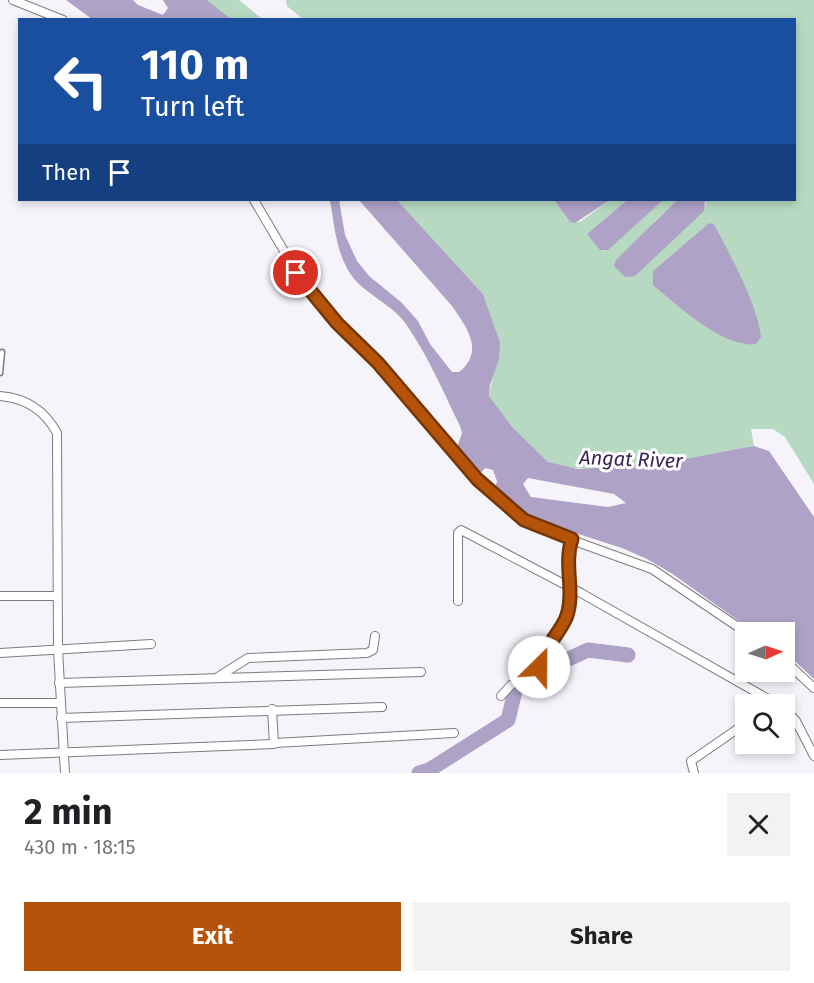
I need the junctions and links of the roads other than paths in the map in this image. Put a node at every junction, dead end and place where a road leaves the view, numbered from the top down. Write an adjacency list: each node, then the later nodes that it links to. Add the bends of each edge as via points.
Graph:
1 (13, 0): 2 (street)
2 (58, 18)
3 (255, 201): 7 (street, via 304,285 378,363 477,479 524,520)
4 (2, 352): 5 (lane)
5 (0, 373)
6 (0, 396): 10 (street, via 32,404 48,417 57,433)
7 (572, 539): 8 (street, via 567,553); 12 (street, via 652,569)
8 (569, 587): 11 (street, via 461,530); 22 (street); 23 (street, via 566,618 548,642 538,671 511,685)
9 (0, 596): 10 (street)
10 (57, 596): 15 (street)
11 (458, 601)
12 (735, 625)
13 (375, 636): 19 (street, via 374,650 367,653 248,658)
14 (151, 644): 15 (street)
15 (58, 650): 16 (street); 20 (street)
16 (0, 653)
17 (795, 670): 21 (street)
18 (421, 672): 19 (street)
19 (217, 678): 20 (street)
20 (59, 683): 24 (street)
21 (814, 688)
22 (757, 694)
23 (501, 696)
24 (60, 703): 25 (street); 28 (street)
25 (0, 704)
26 (382, 707): 27 (street)
27 (272, 710): 28 (street); 32 (street)
28 (61, 718): 33 (street)
29 (795, 720): 35 (street)
30 (735, 731): 37 (street, via 691,761)
31 (454, 733): 32 (street)
32 (275, 743): 33 (street)
33 (63, 753): 34 (street); 36 (street)
34 (0, 755)
35 (814, 756)
36 (65, 773)
37 (694, 773)

